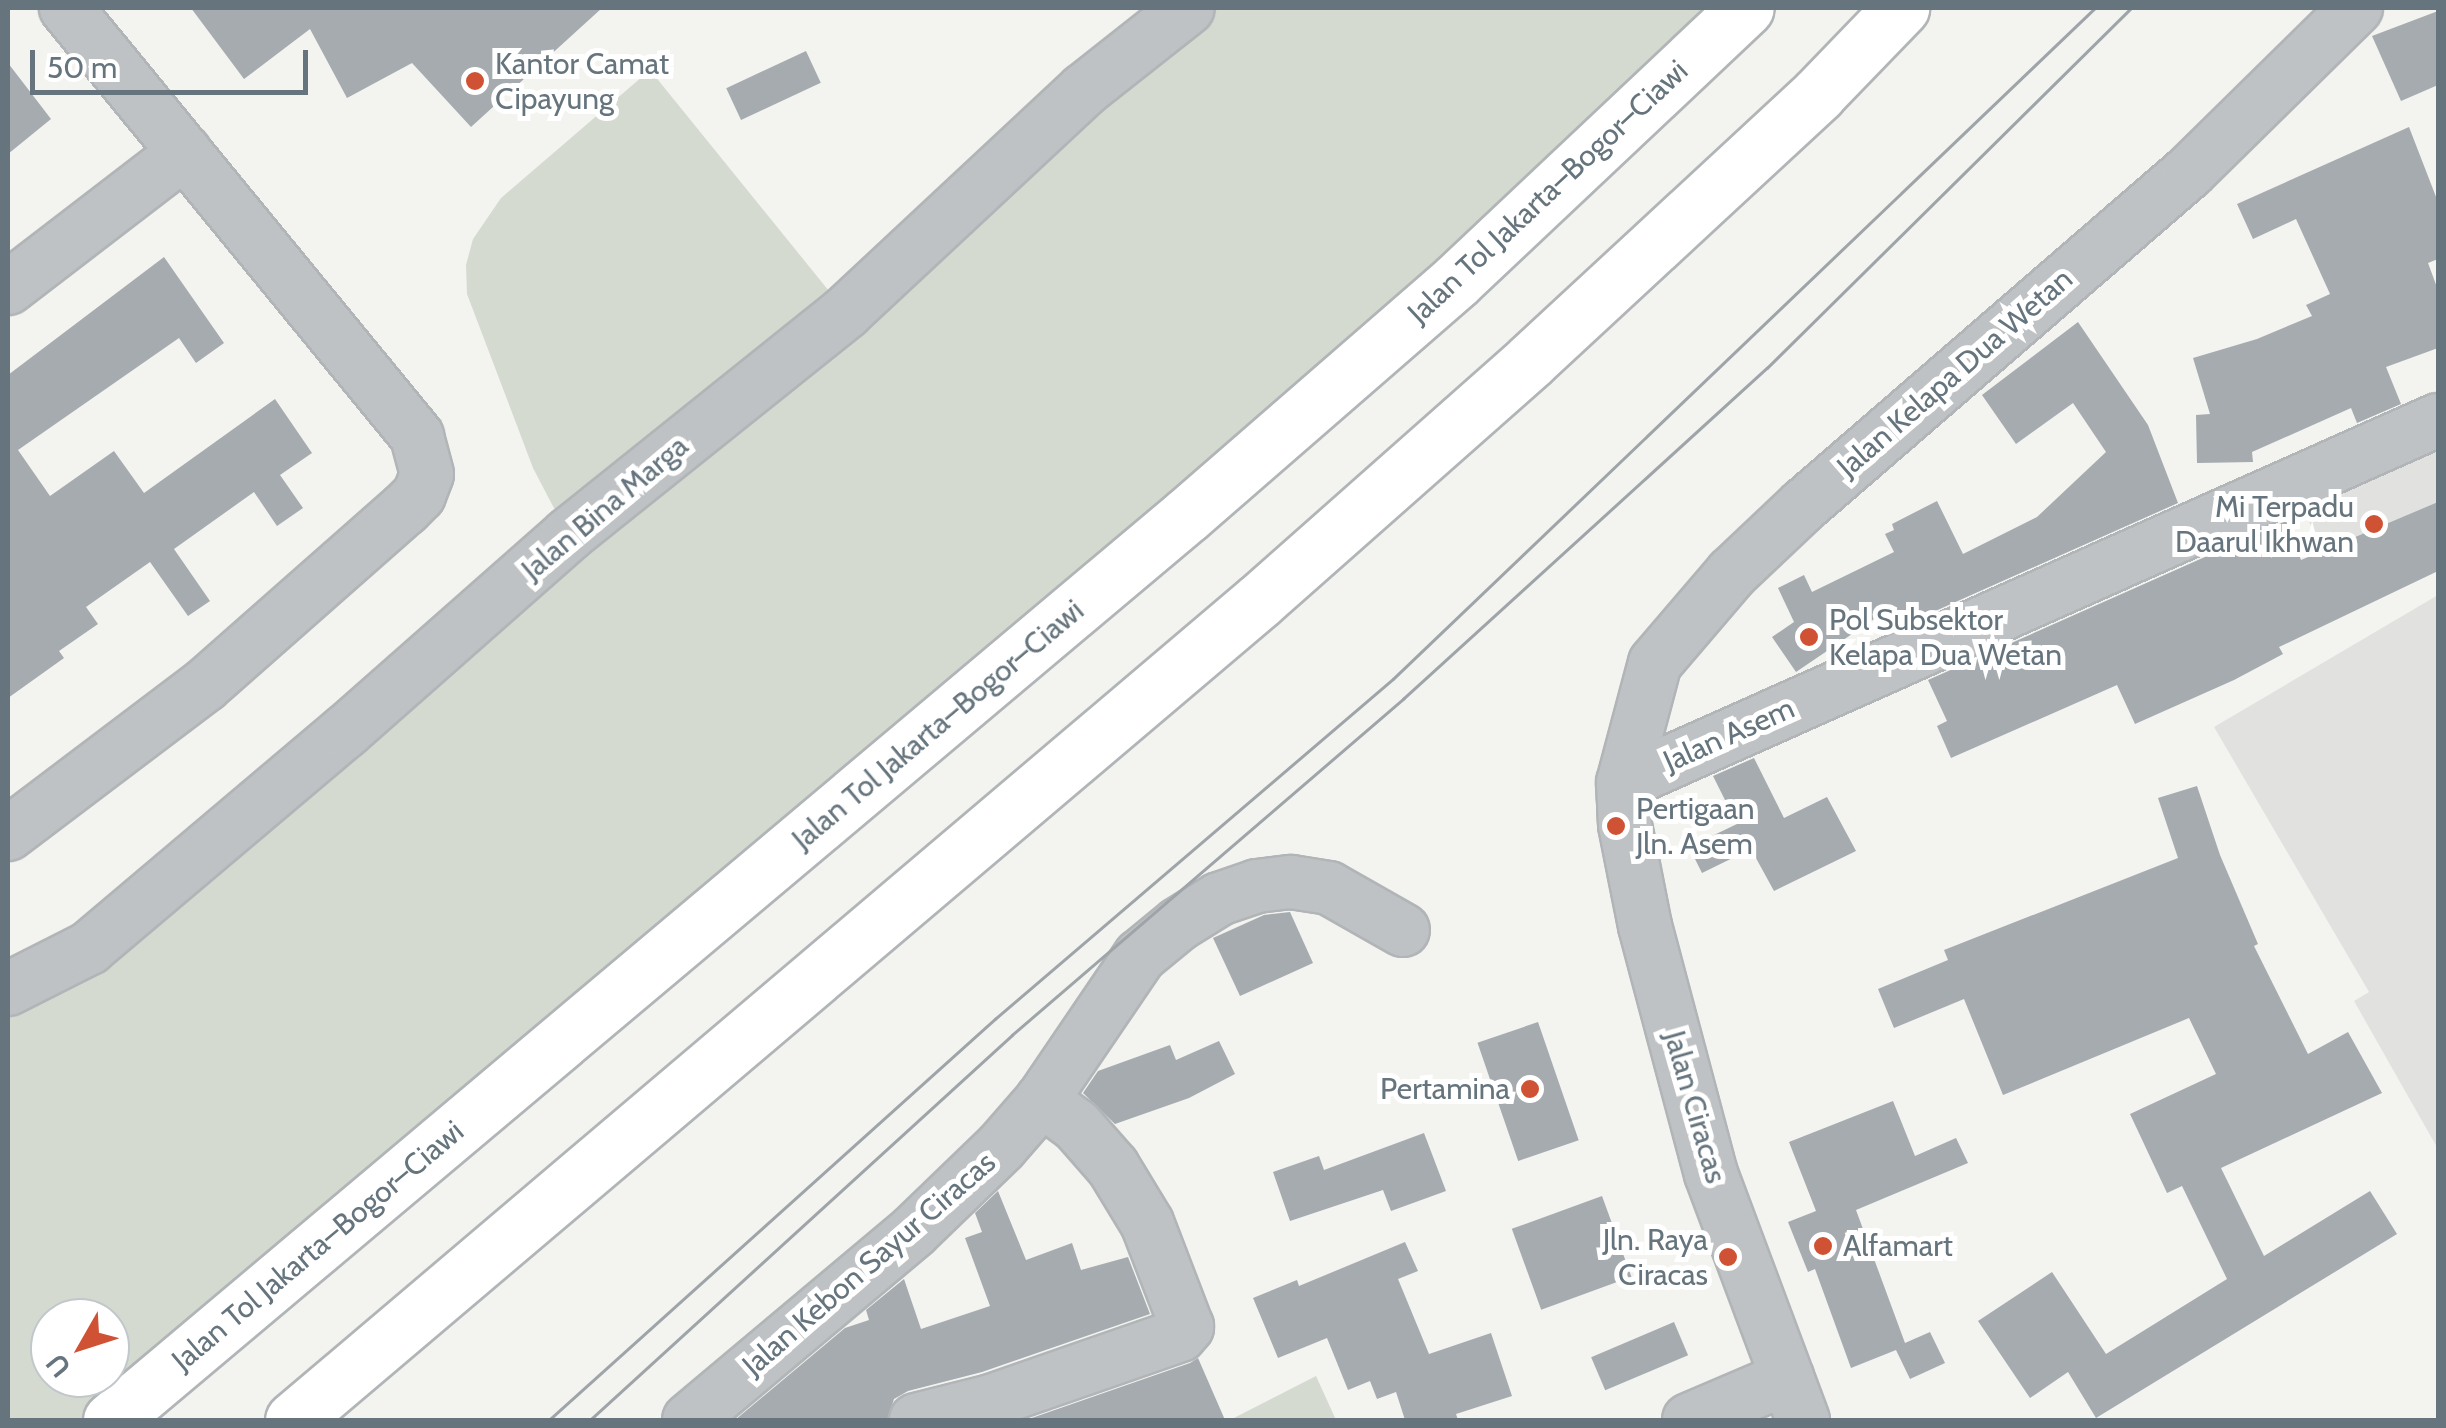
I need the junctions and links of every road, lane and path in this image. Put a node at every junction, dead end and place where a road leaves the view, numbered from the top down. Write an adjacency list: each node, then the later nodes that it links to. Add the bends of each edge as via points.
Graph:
1 (66, 8): 6 (street)
2 (1188, 8): 12 (street, Jalan Bina Marga, via 1084,90 846,312 568,535 89,948)
3 (1746, 8): 15 (highway, Jalan Tol Jakarta–Bogor–Ciawi, via 1456,282 1202,502)
4 (1901, 8): 16 (highway, via 1818,94 1545,347 1259,601)
5 (2356, 8): 9 (street, Jalan Kelapa Dua Wetan, via 2189,172 1732,573 1655,663)
6 (185, 152): 7 (street); 10 (street, via 417,436 427,474 405,509 204,686)
7 (8, 288)
8 (2438, 420): 9 (street, Jalan Asem)
9 (1623, 783): 14 (street, Jalan Ciracas, via 1645,926 1712,1174)
10 (8, 834)
11 (1403, 930): 13 (street, Jalan Kebon Sayur Ciracas, via 1356,900 1310,885 1258,886 1219,900 1140,956)
12 (8, 989)
13 (1042, 1100): 17 (street, Jalan Kebon Sayur Ciracas, via 914,1232); 18 (street, via 1113,1166 1147,1223 1187,1326 991,1401)
14 (1795, 1400): 19 (street)
15 (111, 1420)
16 (293, 1420)
17 (689, 1420)
18 (916, 1420)
19 (1689, 1420)

